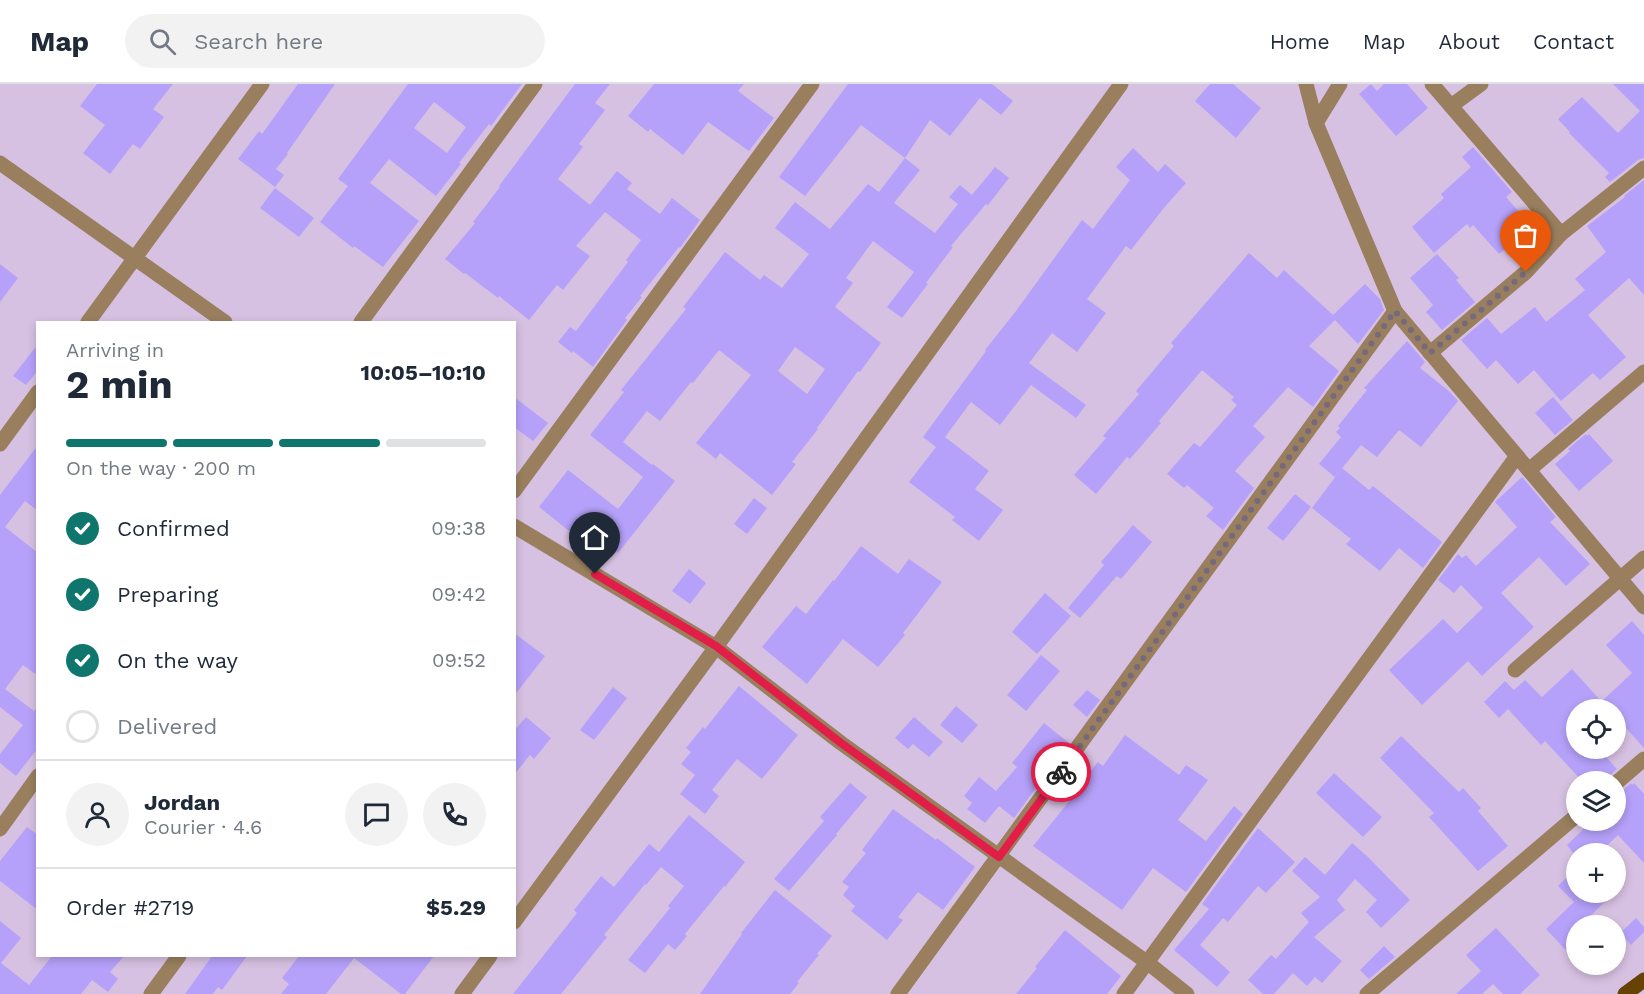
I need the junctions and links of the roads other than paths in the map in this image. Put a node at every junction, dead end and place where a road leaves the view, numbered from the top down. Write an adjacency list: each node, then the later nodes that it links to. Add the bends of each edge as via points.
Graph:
1 (262, 84): 14 (street)
2 (535, 84): 18 (street)
3 (812, 84): 25 (street)
4 (1121, 84): 30 (street)
5 (1306, 84): 10 (street)
6 (1340, 84): 10 (street)
7 (1432, 84): 9 (street)
8 (1481, 84): 9 (street)
9 (1451, 106): 13 (street)
10 (1316, 123): 15 (street)
11 (0, 163): 14 (street)
12 (1644, 168): 13 (street)
13 (1561, 234): 19 (street, via 1526,272)
14 (135, 258): 16 (street); 17 (street)
15 (1395, 311): 19 (street); 37 (street)
16 (89, 321)
17 (224, 321)
18 (362, 321)
19 (1430, 353): 23 (street)
20 (1644, 372): 24 (street)
21 (36, 395): 22 (street)
22 (0, 444)
23 (1517, 456): 24 (street); 41 (street)
24 (1529, 470): 28 (street)
25 (516, 488)
26 (516, 527): 30 (street)
27 (1644, 558): 28 (street)
28 (1620, 578): 29 (street); 31 (street)
29 (1644, 607)
30 (716, 646): 37 (street, via 841,743); 38 (street)
31 (1515, 670)
32 (1644, 759): 33 (street)
33 (1626, 774)
34 (36, 779): 36 (street)
35 (1566, 825): 48 (street)
36 (0, 829)
37 (999, 857): 41 (street); 45 (street)
38 (516, 919)
39 (178, 957): 43 (street)
40 (489, 957): 44 (street)
41 (1148, 963): 46 (street); 47 (street)
42 (1644, 980): 49 (main road)
43 (151, 994)
44 (462, 994)
45 (898, 994)
46 (1124, 994)
47 (1187, 994)
48 (1367, 994)
49 (1625, 994)

